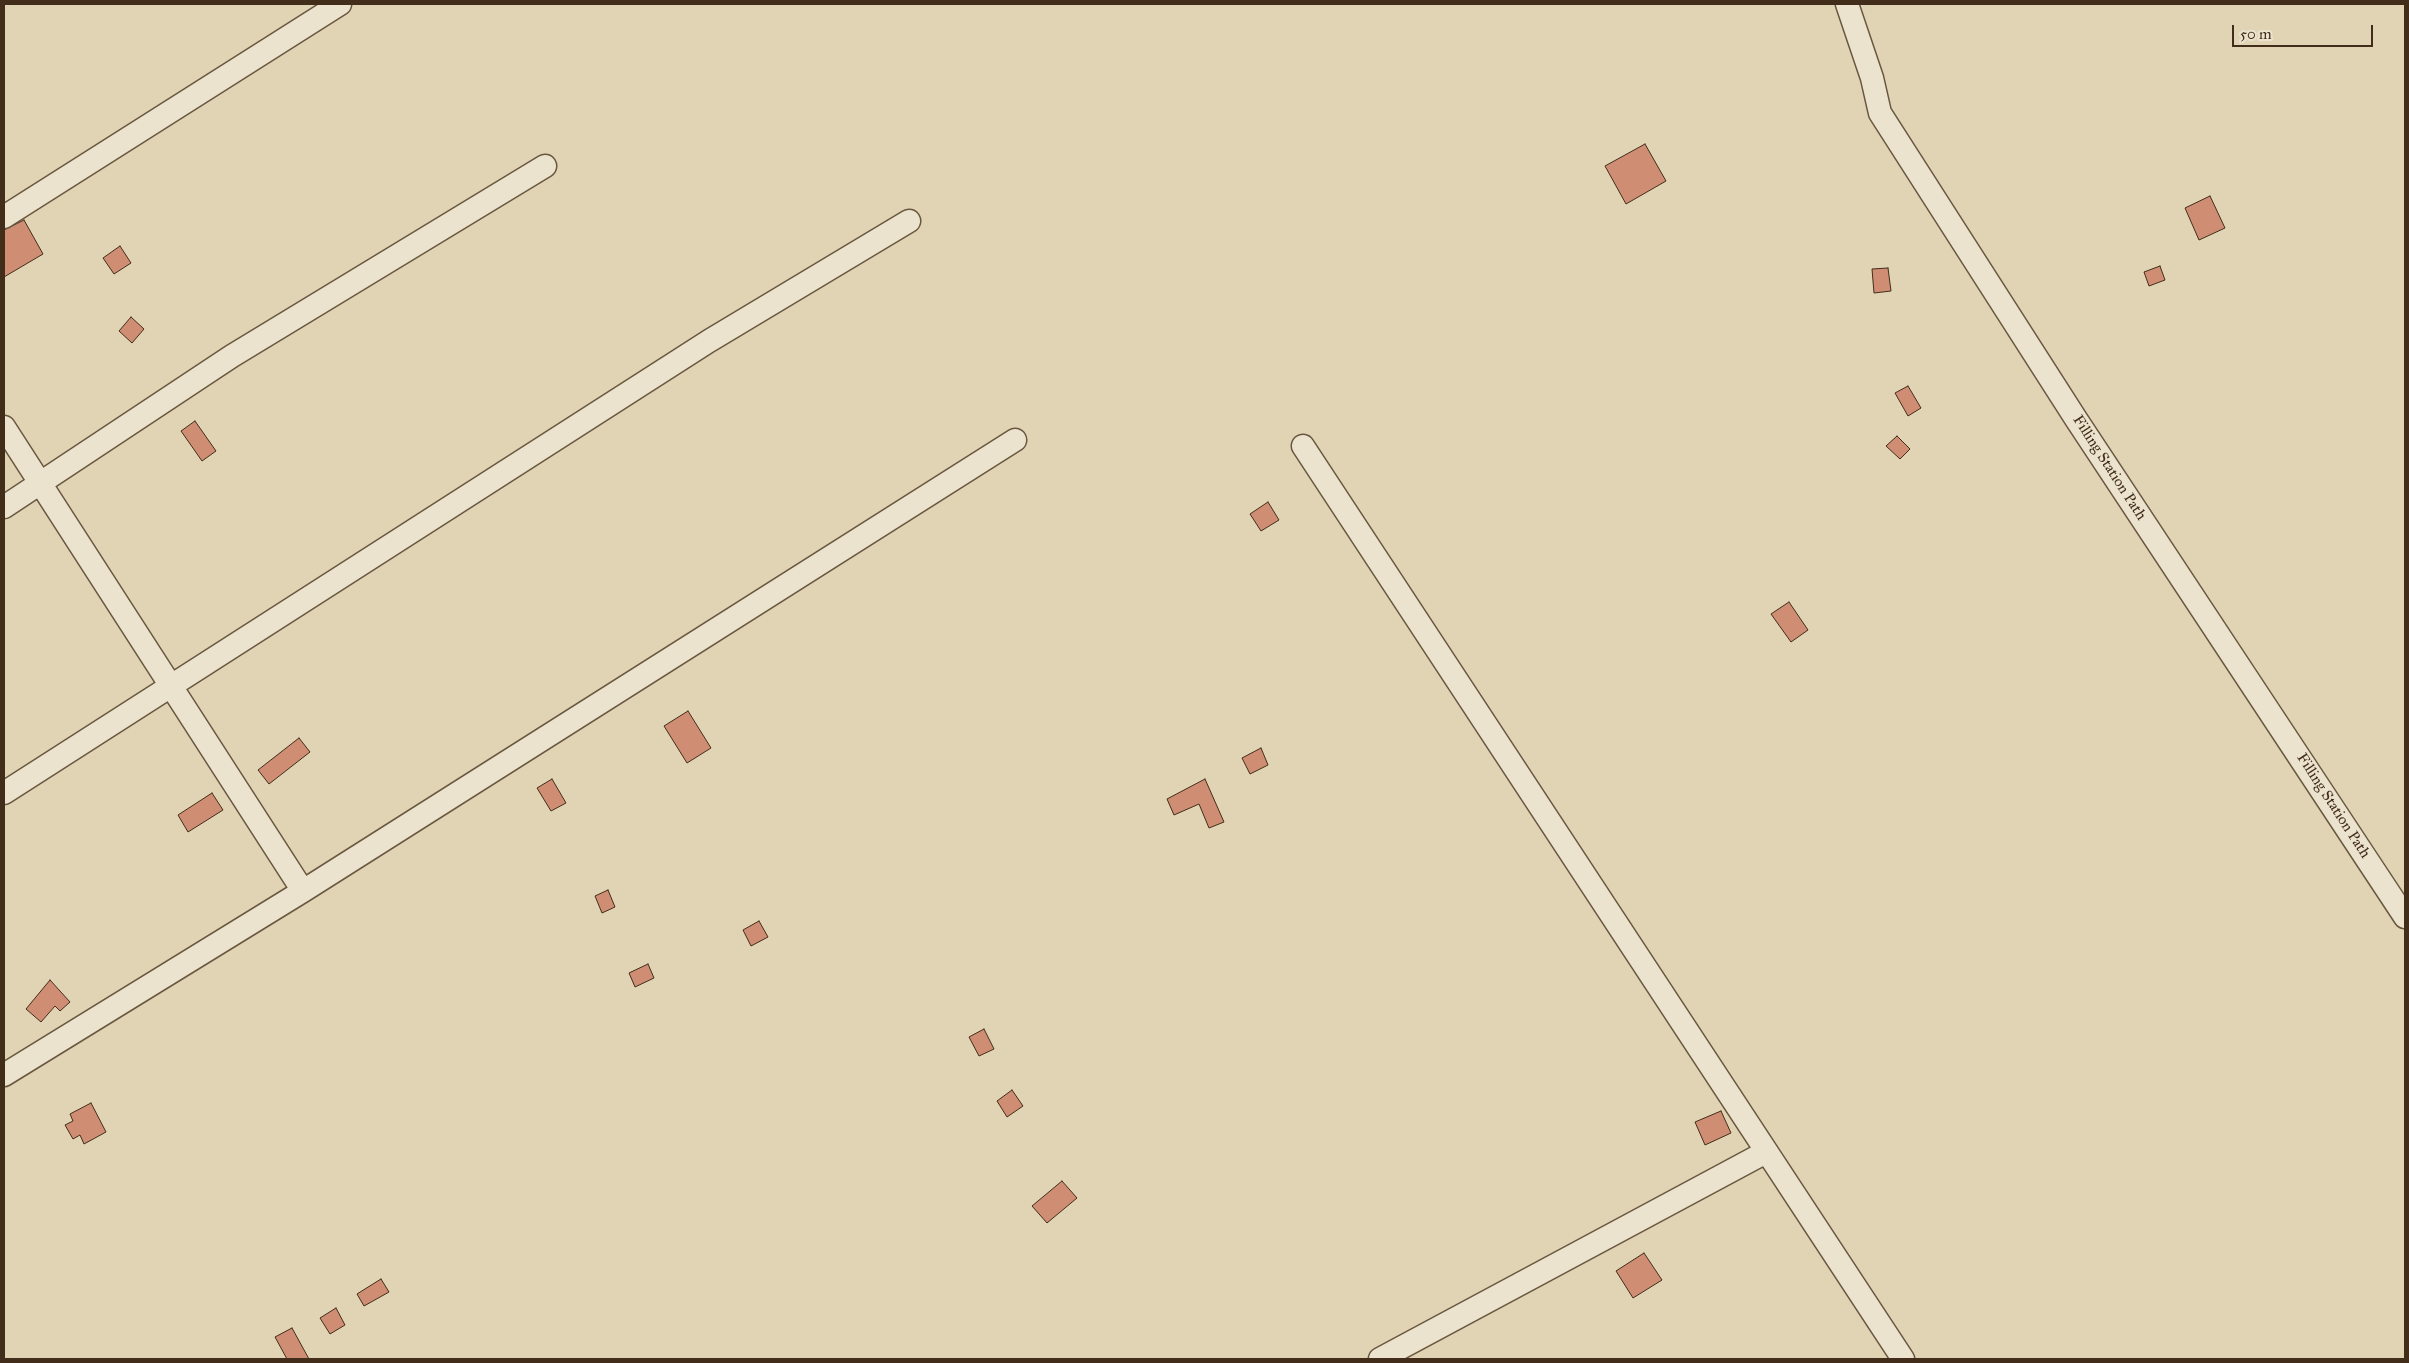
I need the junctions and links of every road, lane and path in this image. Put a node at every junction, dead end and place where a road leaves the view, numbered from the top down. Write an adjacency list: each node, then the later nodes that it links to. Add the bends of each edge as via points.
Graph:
1 (340, 4): 4 (street)
2 (1848, 4): 14 (street, Filling Station Path, via 1880,112 2076,418)
3 (545, 166): 9 (street, via 232,356)
4 (4, 217)
5 (909, 221): 11 (street, via 709,340)
6 (4, 428): 9 (street)
7 (1015, 440): 13 (street)
8 (1303, 446): 16 (street)
9 (41, 482): 10 (street); 11 (street)
10 (4, 507)
11 (171, 685): 12 (street); 13 (street)
12 (4, 793)
13 (303, 891): 15 (street)
14 (2405, 917)
15 (4, 1075)
16 (1766, 1152): 17 (street); 18 (street)
17 (1380, 1359)
18 (1903, 1359)

